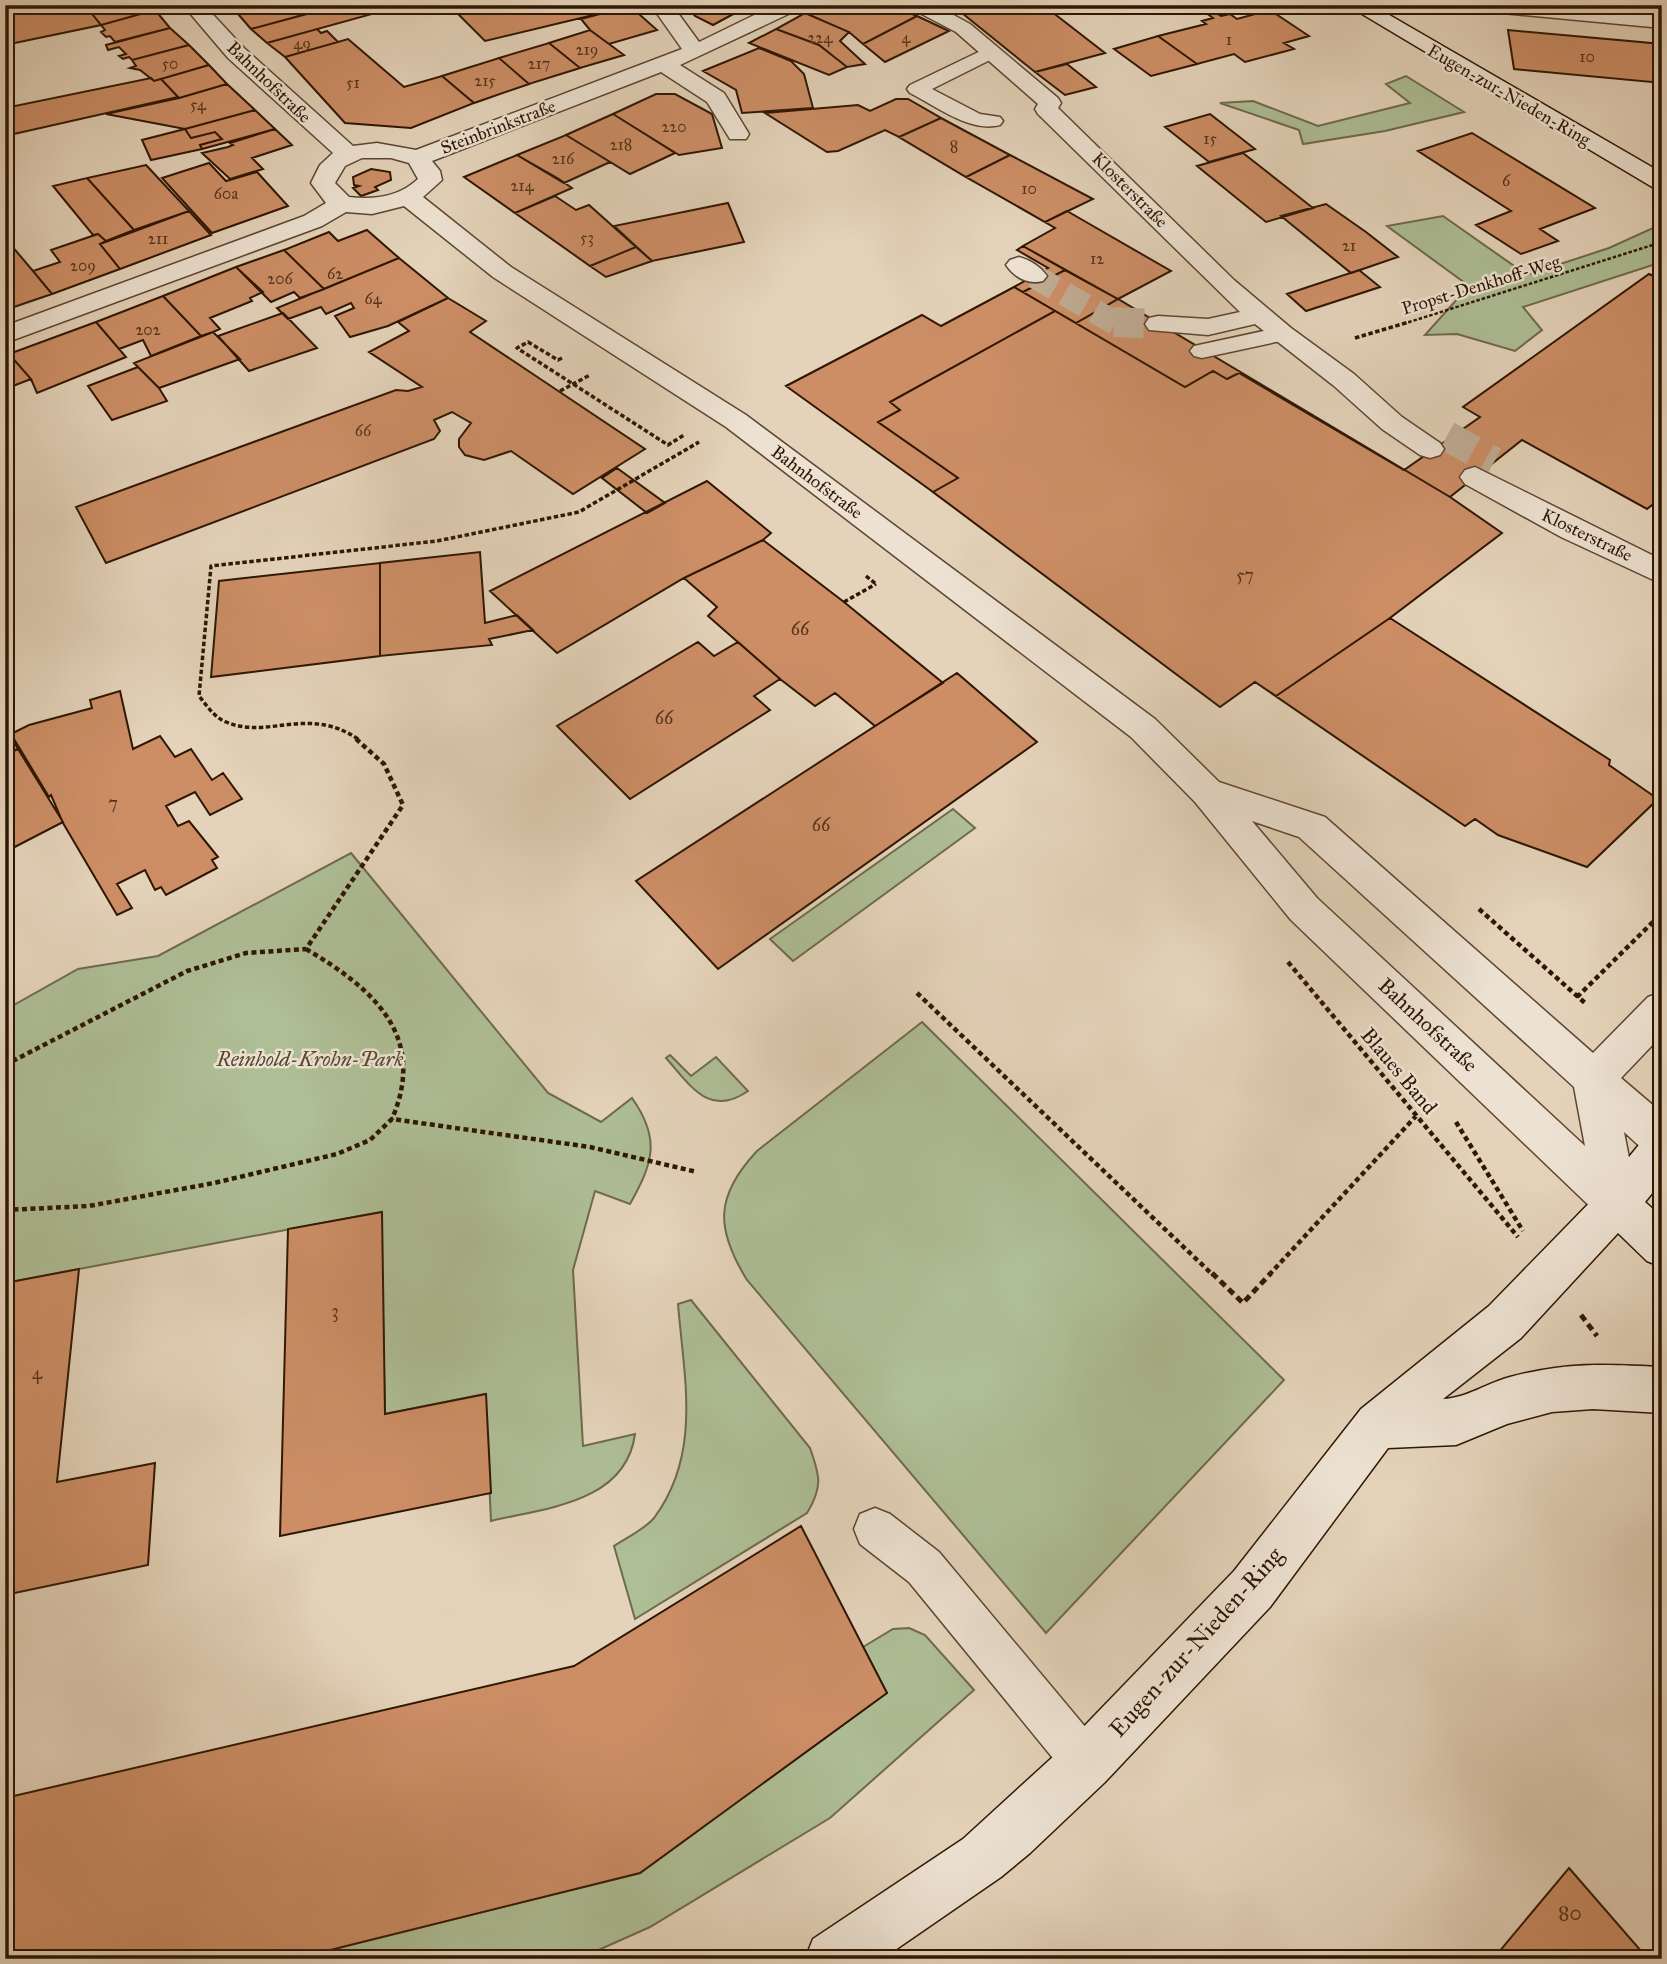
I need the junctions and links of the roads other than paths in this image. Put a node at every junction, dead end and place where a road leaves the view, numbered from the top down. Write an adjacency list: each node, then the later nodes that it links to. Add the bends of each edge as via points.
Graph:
1 (193, 5): 13 (street, Bahnhofstraße, via 236,53)
2 (661, 5): 8 (street)
3 (792, 5): 8 (street, Steinbrinkstraße)
4 (919, 5): 9 (street, Klosterstraße, via 963,28)
5 (1357, 5): 15 (street, Eugen-zur-Nieden-Ring)
6 (1481, 5): 7 (street)
7 (1662, 22)
8 (695, 52): 10 (street, Steinbrinkstraße)
9 (991, 52): 11 (lane, via 917,89 975,120); 18 (street, Klosterstraße, via 1050,103 1046,108)
10 (663, 64): 12 (street, via 716,97); 14 (street, Steinbrinkstraße)
11 (993, 121)
12 (738, 134)
13 (349, 155): 14 (street, via 384,149); 17 (street, via 326,170 323,183)
14 (417, 158): 16 (street, Steinbrinkstraße, via 430,180)
15 (1662, 183)
16 (408, 197): 17 (street, via 372,207); 26 (street, Bahnhofstraße, via 502,272 736,421 1143,728)
17 (342, 204): 21 (street, via 313,221)
18 (1260, 315): 19 (street, via 1208,327); 20 (street, Klosterstraße)
19 (1158, 324)
20 (1282, 334): 22 (lane); 23 (street, Klosterstraße, via 1392,423)
21 (5, 335)
22 (1202, 351)
23 (1438, 442)
24 (1662, 552): 25 (street, Klosterstraße, via 1538,488 1485,469 1572,530)
25 (1662, 573)
26 (1207, 792): 28 (street, Bahnhofstraße, via 1311,827); 31 (street, Bahnhofstraße, via 1304,909)
27 (1662, 1009): 28 (street)
28 (1593, 1079): 29 (street, Bahnhofstraße); 31 (street)
29 (1662, 1140)
30 (1662, 1149): 31 (street, Eugen-zur-Nieden-Ring)
31 (1617, 1204): 32 (street, Bahnhofstraße); 34 (street, Eugen-zur-Nieden-Ring, via 1505,1322)
32 (1662, 1246)
33 (1649, 1389): 34 (street, via 1552,1389 1505,1401 1456,1422)
34 (1377, 1425): 36 (street, Eugen-zur-Nieden-Ring, via 1252,1589)
35 (875, 1529): 36 (lane, via 924,1567)
36 (1086, 1763): 37 (street, Eugen-zur-Nieden-Ring, via 1012,1835)
37 (833, 1959)

